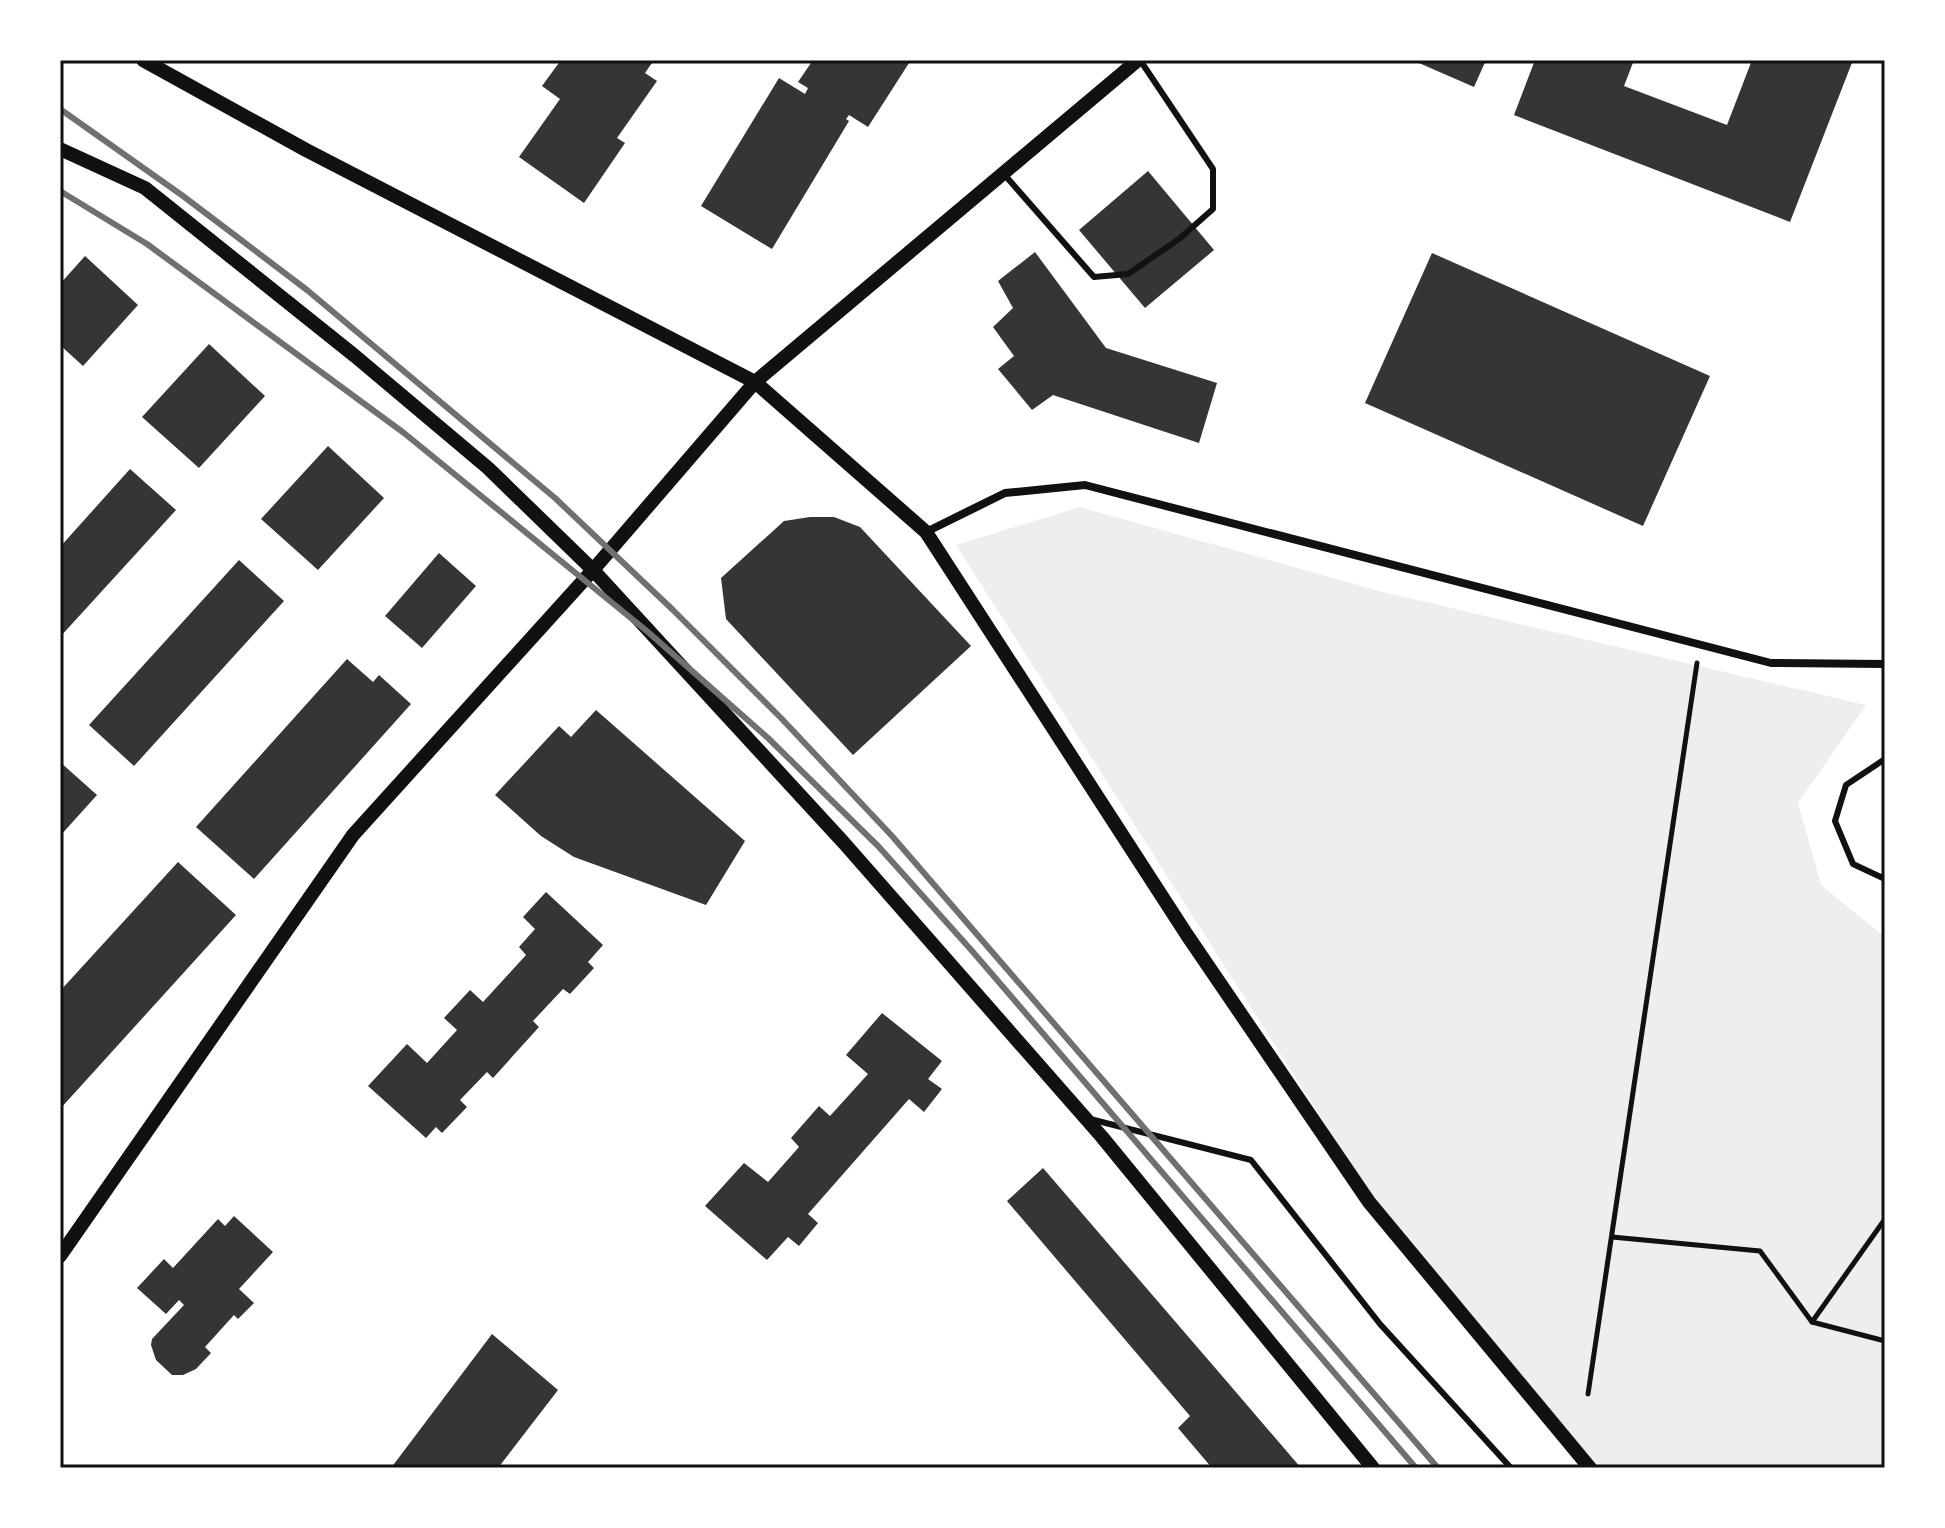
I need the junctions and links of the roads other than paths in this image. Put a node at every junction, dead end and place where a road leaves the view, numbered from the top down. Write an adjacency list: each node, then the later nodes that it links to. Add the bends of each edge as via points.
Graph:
1 (143, 60): 5 (street)
2 (1139, 60): 4 (street); 4 (lane, via 1213,169 1213,209 1179,239 1128,274 1094,277)
3 (60, 149): 7 (street, via 145,188 488,468)
4 (1003, 173): 5 (street)
5 (755, 382): 6 (street); 7 (street)
6 (926, 532): 8 (street, via 1005,493 1085,485 1771,663); 15 (street, via 1187,935 1369,1202)
7 (593, 570): 11 (street, via 844,843); 12 (street, via 353,835)
8 (1885, 664)
9 (1885, 759): 10 (lane, via 1846,785 1835,821 1853,864)
10 (1885, 879)
11 (1086, 1118): 13 (street); 14 (lane, via 1251,1160 1380,1324)
12 (60, 1256)
13 (1373, 1468)
14 (1511, 1468)
15 (1590, 1468)

